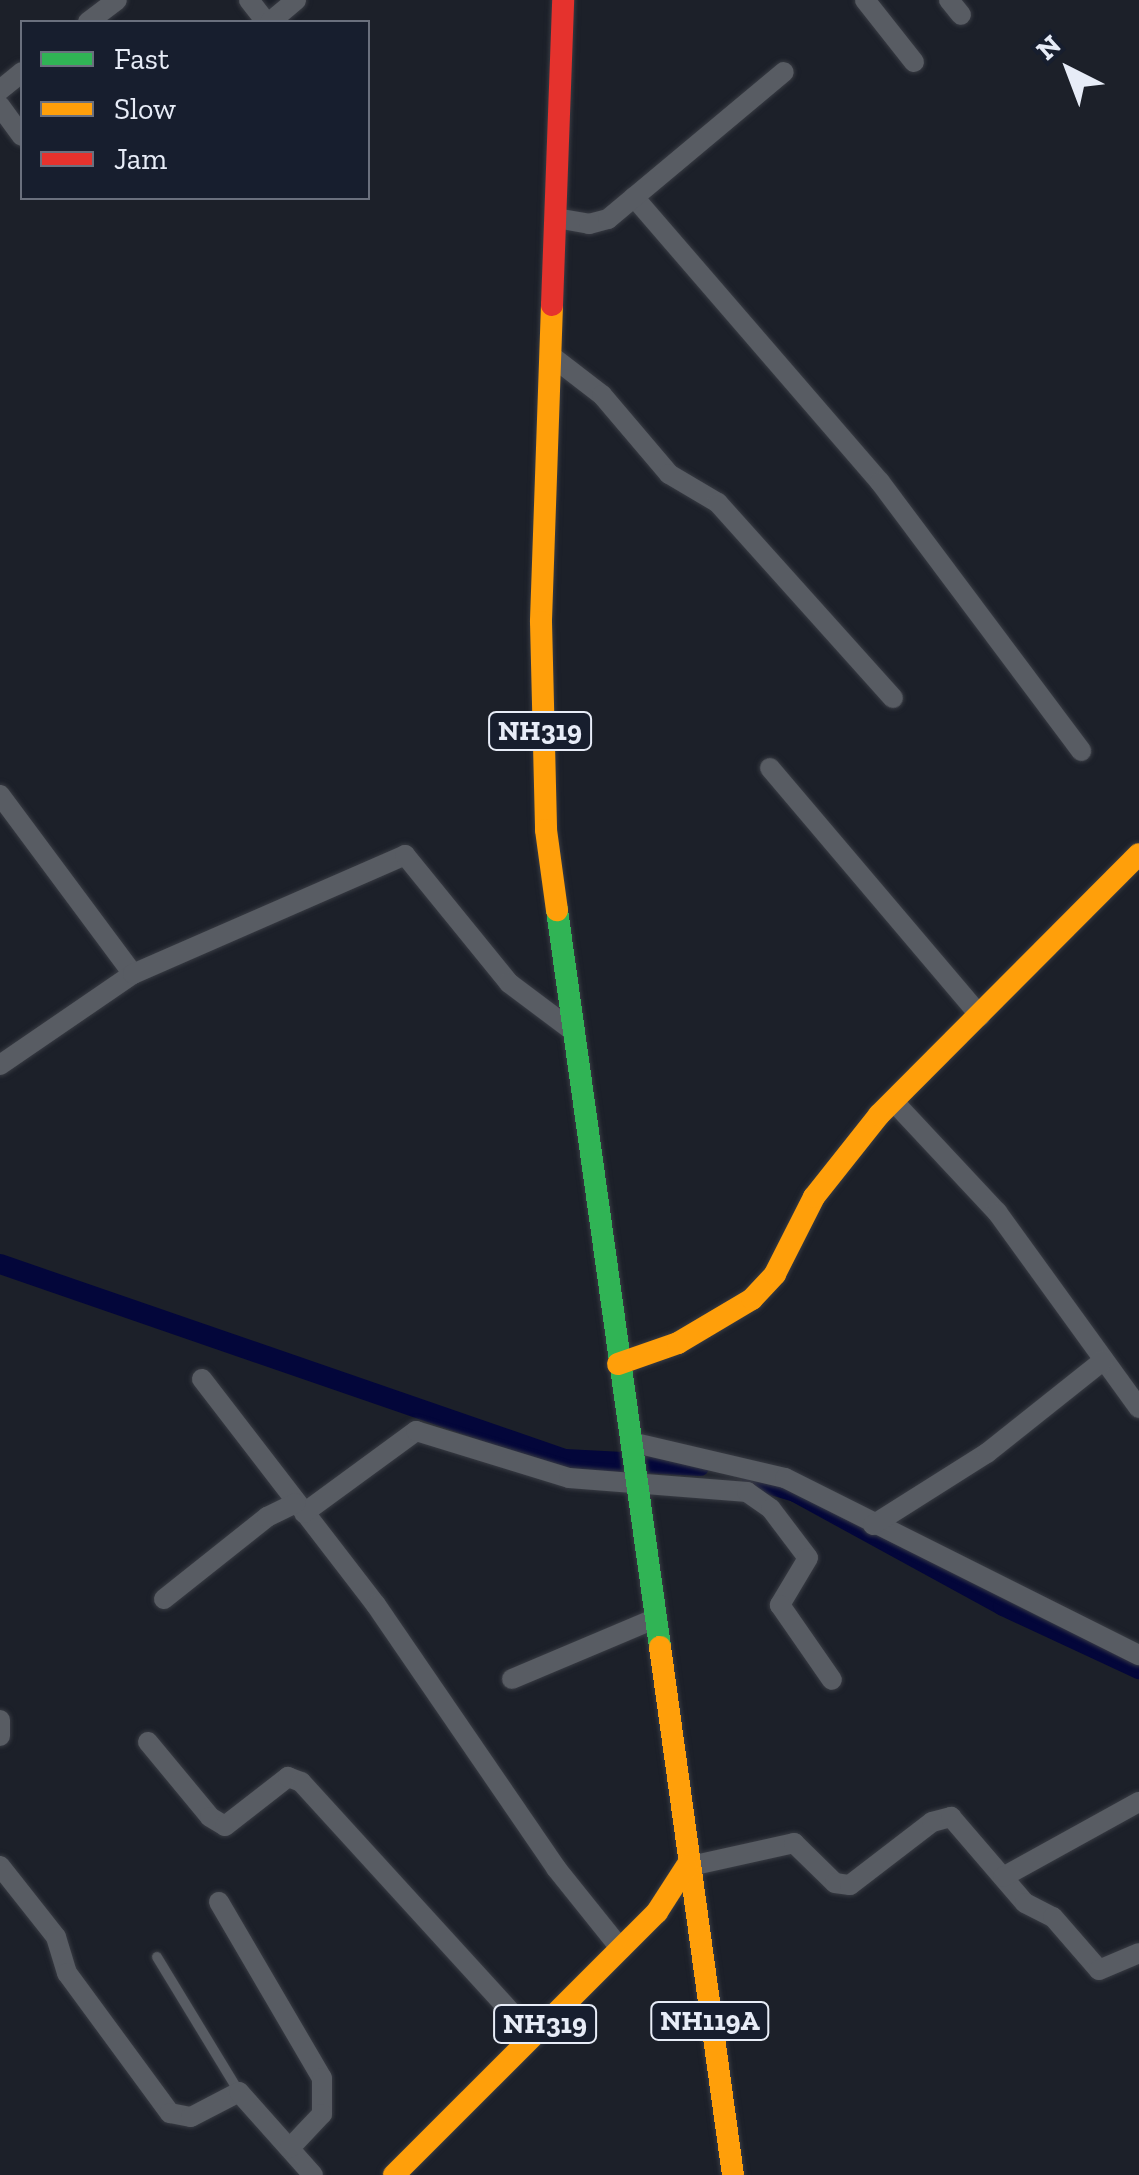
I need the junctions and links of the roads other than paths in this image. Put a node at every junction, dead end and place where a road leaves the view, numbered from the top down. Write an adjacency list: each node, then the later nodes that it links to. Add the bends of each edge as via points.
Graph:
1 (118, 0): 6 (street)
2 (249, 0): 7 (street)
3 (296, 0): 8 (street)
4 (563, 0): 16 (main road, NH319)
5 (865, 0): 9 (street)
6 (91, 20)
7 (266, 20)
8 (271, 20)
9 (914, 62)
10 (784, 72): 15 (street)
11 (20, 74): 12 (street)
12 (0, 90)
13 (0, 106): 14 (street)
14 (20, 133)
15 (634, 197): 16 (street, via 599,224); 19 (street, via 880,482)
16 (556, 218): 17 (main road, NH319)
17 (550, 355): 18 (street, via 602,395 669,474 718,502); 25 (main road, NH319, via 540,758)
18 (893, 698)
19 (1081, 751)
20 (770, 768): 24 (street)
21 (0, 795): 23 (street)
22 (1139, 854): 24 (main road, via 1007,980)
23 (133, 974): 25 (street, via 405,855 508,983); 26 (street)
24 (980, 1016): 27 (main road)
25 (570, 1028): 29 (main road, NH319)
26 (0, 1065)
27 (894, 1102): 28 (street, via 998,1212); 29 (main road, via 829,1176 775,1274 752,1299 678,1343)
28 (1104, 1360): 31 (street); 35 (street, via 987,1453)
29 (618, 1364): 32 (main road, NH319)
30 (202, 1380): 34 (street)
31 (1139, 1408)
32 (632, 1449): 33 (main road, NH319); 35 (street, via 770,1473)
33 (637, 1484): 34 (street, via 569,1478 416,1431); 37 (main road, NH319); 40 (street, via 747,1492 771,1508 808,1558 780,1605)
34 (300, 1508): 36 (street, via 267,1517); 49 (street)
35 (873, 1524): 38 (street)
36 (164, 1598)
37 (654, 1619): 39 (street); 46 (main road, NH319)
38 (1139, 1654)
39 (512, 1680)
40 (832, 1680)
41 (0, 1720): 42 (street)
42 (0, 1736)
43 (148, 1742): 52 (street, via 225,1826 288,1777 302,1782)
44 (1139, 1802): 47 (street)
45 (0, 1866): 53 (street, via 56,1936 67,1974 170,2113 191,2118)
46 (686, 1867): 47 (street, via 794,1843 835,1883 850,1885 932,1822 952,1817); 49 (main road, NH319); 57 (main road, NH119A)
47 (1003, 1877): 50 (street, via 1029,1906 1052,1917 1100,1971)
48 (218, 1902): 54 (street, via 322,2078 322,2114)
49 (620, 1949): 52 (main road, NH319)
50 (1139, 1953)
51 (157, 1957): 53 (lane)
52 (533, 2036): 56 (main road, NH319)
53 (239, 2092): 54 (street)
54 (290, 2148): 55 (street)
55 (314, 2175)
56 (395, 2175)
57 (732, 2175)

